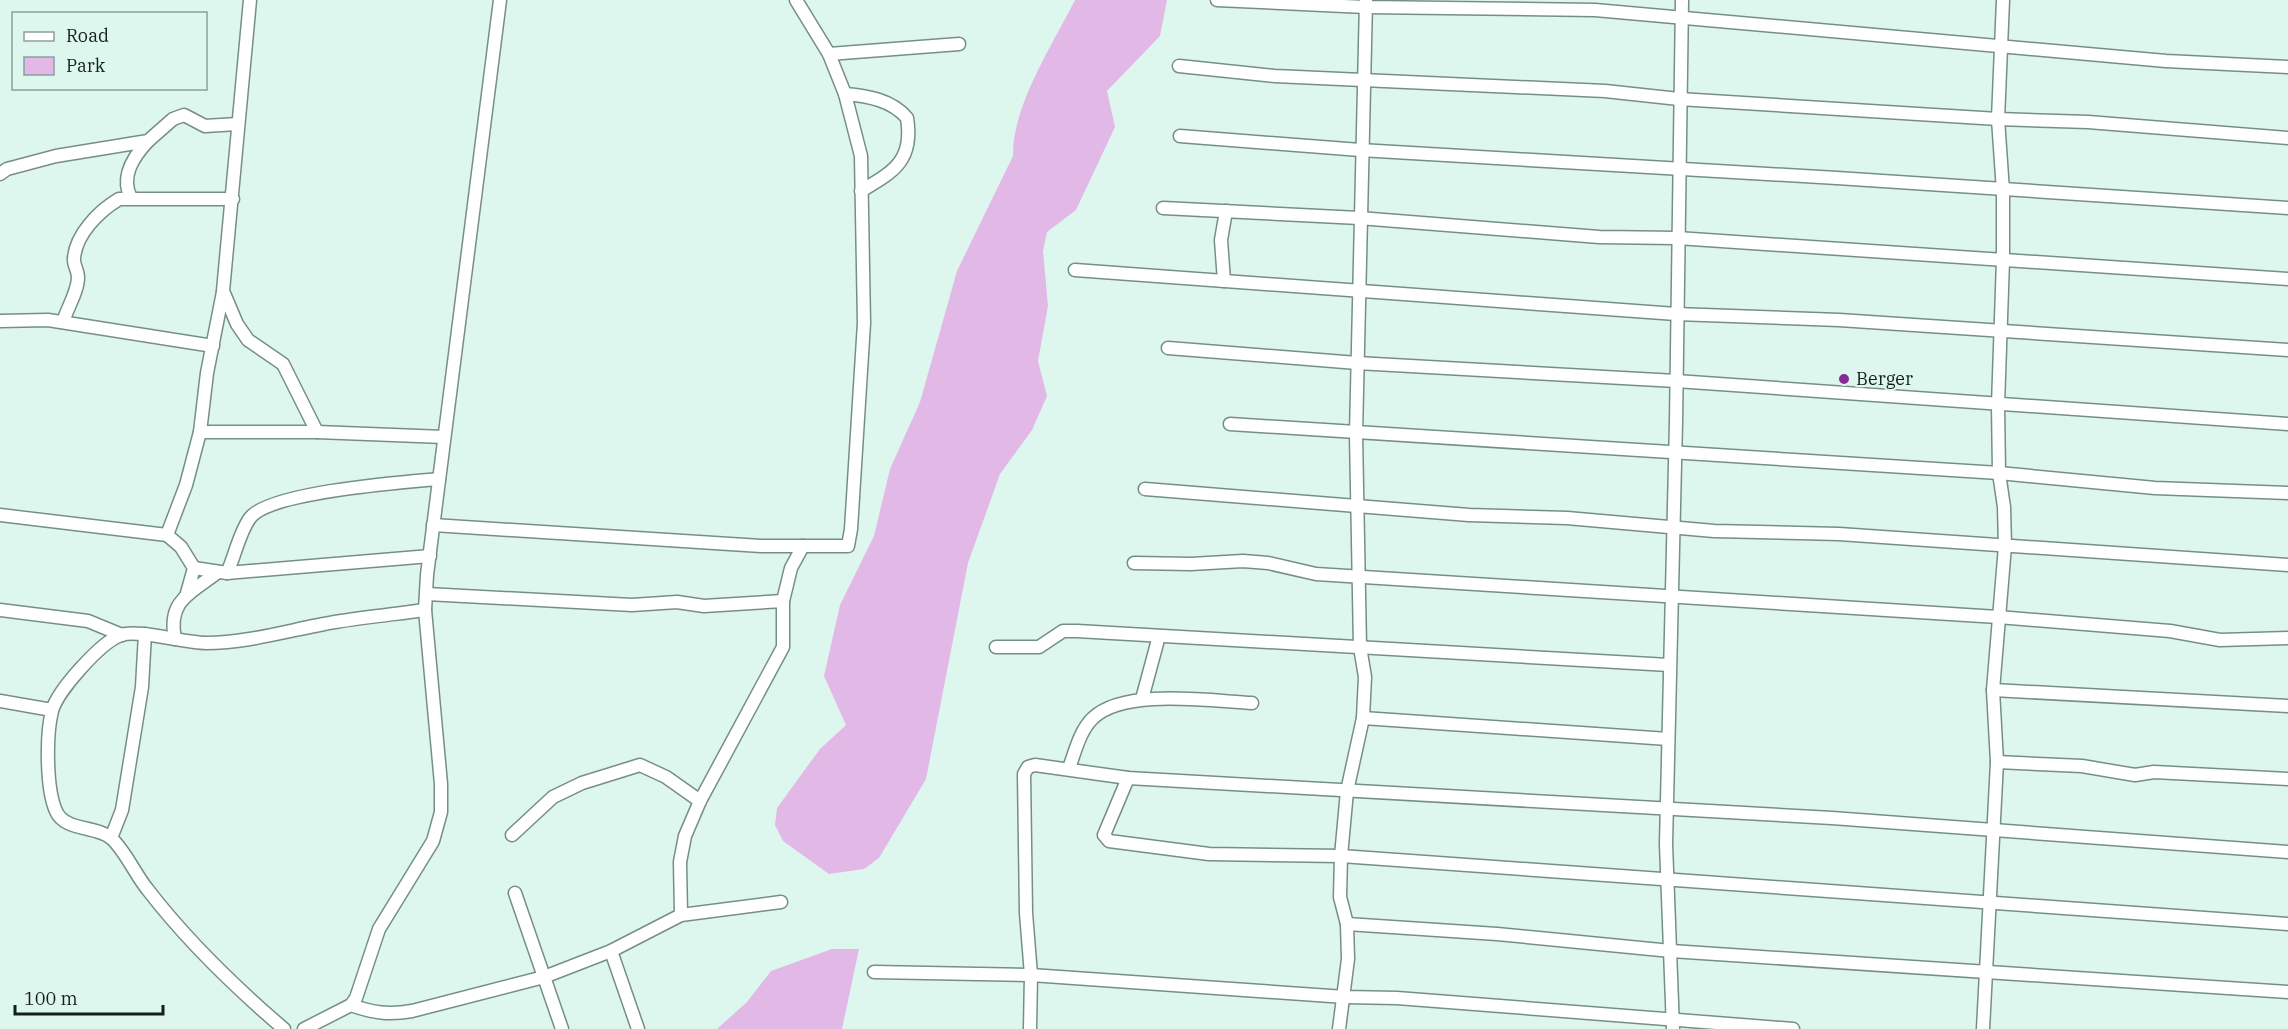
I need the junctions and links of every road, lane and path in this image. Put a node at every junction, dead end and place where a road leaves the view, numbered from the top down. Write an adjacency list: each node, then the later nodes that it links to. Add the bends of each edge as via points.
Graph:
1 (250, 0): 18 (street)
2 (500, 0): 55 (street)
3 (796, 0): 11 (street)
4 (1217, 0): 7 (street)
5 (1682, 0): 8 (street)
6 (2003, 0): 10 (street)
7 (1365, 4): 8 (street, via 1595,10); 14 (street)
8 (1682, 17): 10 (street); 16 (street)
9 (959, 44): 11 (street)
10 (1999, 46): 13 (street); 17 (street)
11 (829, 54): 15 (street)
12 (1179, 66): 14 (street, via 1275,76)
13 (2288, 67)
14 (1363, 79): 16 (street, via 1605,91); 22 (street)
15 (846, 94): 25 (street, via 861,156); 25 (street, via 892,105 907,118 909,128 904,157 898,167)
16 (1679, 99): 17 (street); 23 (street)
17 (1998, 119): 20 (street); 26 (street)
18 (237, 124): 21 (street, via 205,126 184,115 173,119); 28 (street)
19 (1180, 136): 22 (street)
20 (2288, 138)
21 (148, 141): 24 (street, via 56,156); 27 (street, via 128,173 126,184)
22 (1360, 150): 23 (street); 32 (street)
23 (1678, 169): 26 (street); 33 (street)
24 (0, 174)
25 (861, 191): 66 (street, via 863,356 850,543 844,547)
26 (2003, 191): 30 (street); 34 (street)
27 (131, 198): 28 (street); 41 (street, via 110,205 83,234 75,252 78,276)
28 (232, 199): 39 (street)
29 (1163, 208): 31 (street)
30 (2288, 208)
31 (1226, 211): 32 (street); 37 (street, via 1221,240)
32 (1359, 218): 33 (street, via 1599,237); 38 (street)
33 (1677, 238): 34 (street); 40 (street)
34 (2003, 260): 36 (street); 43 (street)
35 (1076, 270): 37 (street)
36 (2288, 279)
37 (1224, 281): 38 (street)
38 (1358, 290): 40 (street); 47 (street)
39 (224, 291): 44 (street); 53 (street, via 248,340 283,364)
40 (1676, 314): 43 (street); 48 (street)
41 (63, 322): 42 (street); 44 (street)
42 (1, 323)
43 (2001, 331): 46 (street); 49 (street)
44 (213, 346): 52 (street)
45 (1168, 348): 47 (street)
46 (2288, 350)
47 (1357, 363): 48 (street); 54 (street)
48 (1676, 381): 49 (street); 56 (street)
49 (1998, 405): 51 (street); 57 (street)
50 (1230, 424): 54 (street)
51 (2288, 424)
52 (200, 432): 53 (street); 65 (street)
53 (317, 432): 55 (street)
54 (1356, 434): 56 (street); 61 (street)
55 (444, 437): 58 (street)
56 (1675, 453): 57 (street); 64 (street)
57 (1999, 473): 60 (street, via 2155,488); 67 (street)
58 (439, 479): 63 (street); 72 (street, via 303,496 256,512)
59 (1144, 489): 61 (street)
60 (2288, 494)
61 (1358, 504): 64 (street, via 1469,515); 73 (street)
62 (0, 515): 65 (street)
63 (433, 525): 66 (street); 68 (street)
64 (1674, 526): 67 (street, via 1737,533 1839,534); 76 (street)
65 (167, 535): 71 (street, via 181,547)
66 (803, 546): 77 (street, via 791,567)
67 (2005, 546): 70 (street); 80 (street)
68 (430, 556): 72 (street); 75 (street)
69 (1134, 563): 73 (street, via 1243,561 1316,574)
70 (2288, 565)
71 (194, 568): 72 (street); 74 (street)
72 (222, 573): 74 (street)
73 (1360, 576): 76 (street); 89 (street)
74 (187, 593): 86 (street, via 173,615)
75 (427, 594): 77 (street, via 632,605); 79 (street)
76 (1670, 598): 80 (street); 91 (street)
77 (783, 601): 105 (street, via 783,647)
78 (0, 609): 81 (street)
79 (426, 610): 86 (street, via 225,642); 127 (street, via 441,784 440,820 424,857 379,929 364,980)
80 (1998, 617): 85 (street, via 2170,631 2220,640); 92 (street)
81 (101, 624): 83 (street); 87 (street)
82 (145, 634): 83 (street); 86 (street); 90 (street)
83 (122, 635): 87 (street)
84 (1160, 636): 88 (street, via 1063,631 1039,647); 89 (street); 93 (street)
85 (2288, 638)
86 (170, 639): 90 (street)
87 (103, 646): 97 (street, via 69,682)
88 (996, 647)
89 (1360, 647): 91 (street); 98 (street, via 1365,677)
90 (144, 655): 109 (street, via 122,810)
91 (1669, 665): 99 (street)
92 (1993, 690): 96 (street); 100 (street)
93 (1142, 699): 95 (street); 101 (street, via 1121,702 1093,717 1084,729)
94 (0, 701): 97 (street)
95 (1252, 703)
96 (2288, 706)
97 (52, 710): 109 (street, via 49,760 56,813 70,823)
98 (1363, 718): 99 (street); 104 (street)
99 (1668, 739): 106 (street)
100 (1997, 762): 103 (street, via 2082,766 2135,775 2154,772); 107 (street)
101 (1069, 768): 102 (street); 123 (street, via 1035,765 1024,774)
102 (1128, 778): 104 (street); 111 (street, via 1104,835 1109,841 1209,854)
103 (2288, 778)
104 (1347, 791): 106 (street); 111 (street)
105 (700, 801): 108 (street, via 666,777 640,765 582,783 553,797); 116 (street, via 685,836 680,862)
106 (1667, 810): 107 (street); 112 (street)
107 (1995, 830): 110 (street); 114 (street)
108 (512, 835)
109 (111, 838): 129 (street, via 147,890 211,963)
110 (2288, 852)
111 (1341, 856): 112 (street); 117 (street, via 1340,897)
112 (1666, 882): 114 (street); 120 (street)
113 (515, 893): 124 (street)
114 (1988, 901): 118 (street); 121 (street)
115 (781, 902): 116 (street)
116 (681, 915): 119 (street)
117 (1347, 924): 120 (street); 126 (street)
118 (2288, 924)
119 (611, 951): 124 (street); 132 (street)
120 (1671, 951): 121 (street); 128 (street)
121 (1985, 971): 125 (street); 136 (street)
122 (874, 972): 123 (street)
123 (1031, 975): 126 (street); 133 (street)
124 (544, 976): 127 (street, via 390,1015); 131 (street)
125 (2288, 992)
126 (1345, 997): 128 (street, via 1397,998); 134 (street)
127 (351, 1005): 130 (street)
128 (1672, 1024): 135 (street)
129 (285, 1029)
130 (304, 1029)
131 (562, 1029)
132 (638, 1029)
133 (1030, 1029)
134 (1338, 1029)
135 (1793, 1029)
136 (1983, 1029)

